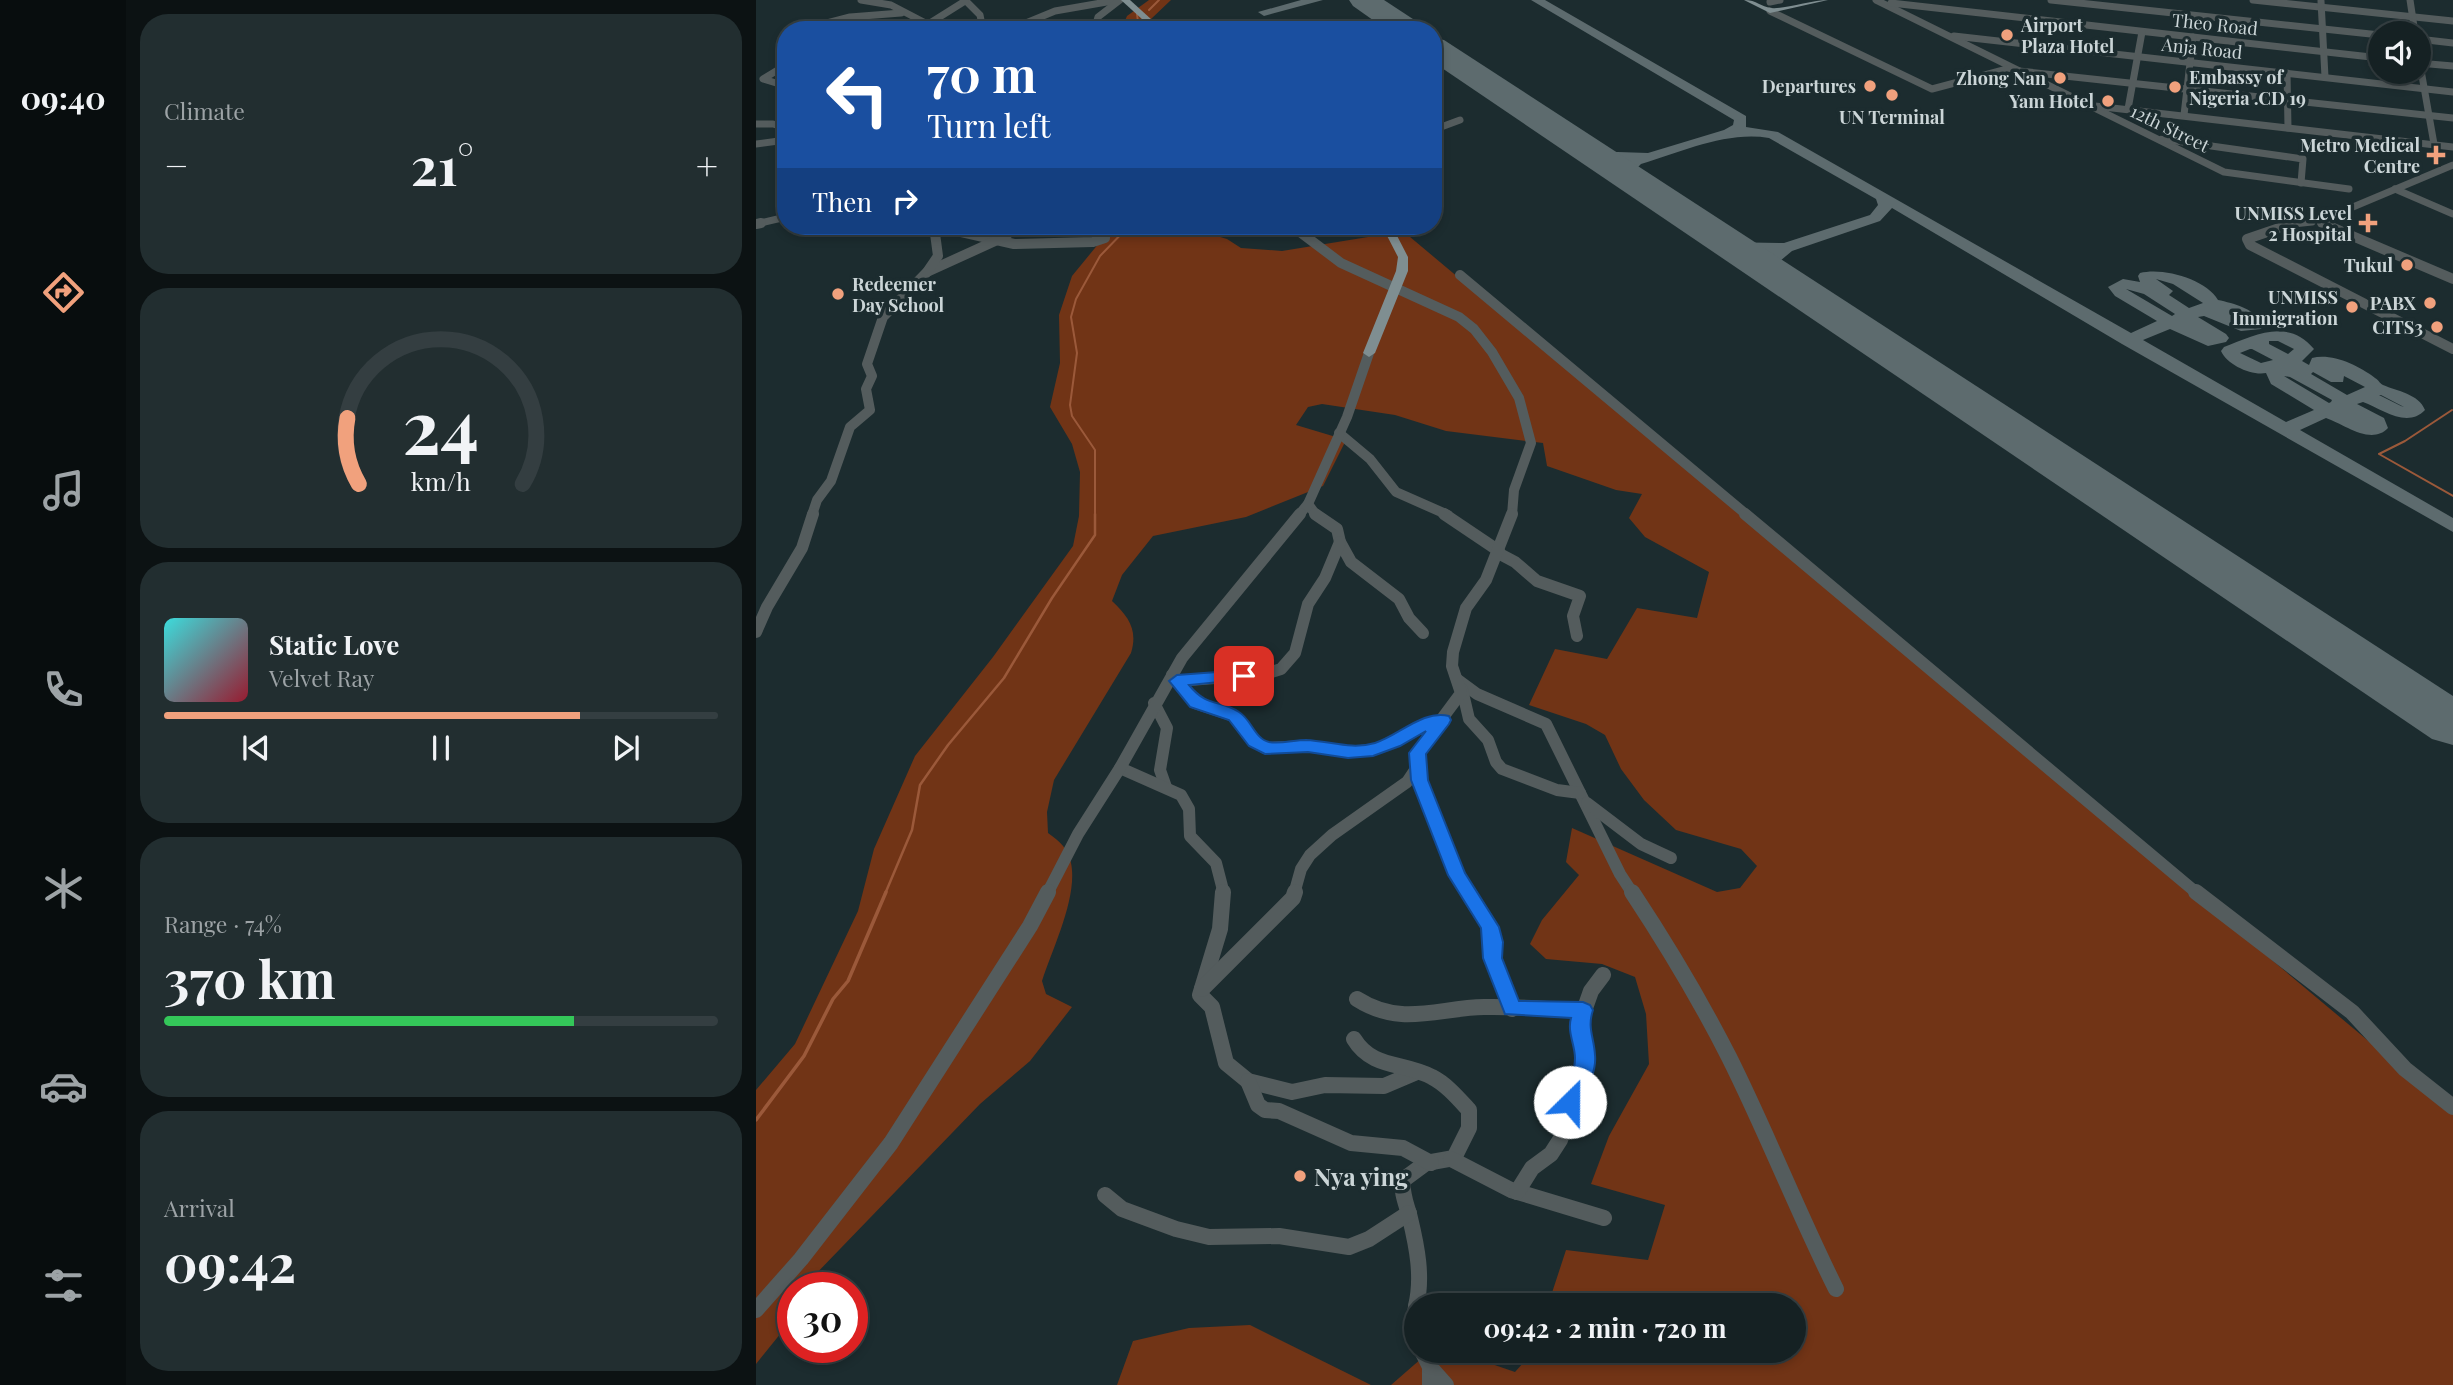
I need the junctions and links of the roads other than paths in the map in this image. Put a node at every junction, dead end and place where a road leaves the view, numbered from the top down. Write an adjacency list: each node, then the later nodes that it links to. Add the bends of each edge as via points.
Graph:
1 (861, 0): 14 (street, via 895,7)
2 (965, 0): 18 (street); 19 (street)
3 (1121, 0): 20 (street, via 1063,8); 21 (street); 22 (main road)
4 (1812, 0): 12 (main road)
5 (1824, 0): 12 (main road)
6 (2050, 0): 13 (street)
7 (2142, 0): 13 (street)
8 (2252, 0): 11 (street); 23 (street)
9 (2410, 0): 15 (street)
10 (1878, 1): 27 (street, Theo Road); 29 (street, 12th Street)
11 (2321, 3): 15 (street); 26 (street)
12 (1770, 6): 41 (street, via 1932,89)
13 (2140, 9): 23 (street)
14 (901, 13): 16 (street); 17 (street)
15 (2412, 16): 24 (street); 25 (street)
16 (837, 21)
17 (918, 21)
18 (936, 21)
19 (981, 21)
20 (1031, 21)
21 (1097, 21)
22 (1148, 21)
23 (2251, 21): 26 (street); 33 (street)
24 (2413, 21)
25 (2453, 21)
26 (2322, 29): 28 (street); 34 (street)
27 (2142, 32): 30 (street, Theo Road); 35 (street)
28 (2368, 34)
29 (1947, 35): 35 (street, Anja Road); 41 (street, 12th Street)
30 (2193, 37): 33 (street, Theo Road); 37 (street)
31 (2431, 40): 32 (street)
32 (2453, 43)
33 (2251, 44): 34 (street, Theo Road)
34 (2324, 52): 36 (street, Theo Road); 43 (street)
35 (2139, 57): 37 (street, Anja Road); 44 (street)
36 (2368, 57)
37 (2190, 62): 42 (street, Anja Road); 47 (street)
38 (2431, 64): 39 (street)
39 (2453, 66)
40 (777, 70): 45 (street, via 763,79)
41 (2013, 70): 44 (street); 51 (street, 12th Street)
42 (2287, 73): 43 (street, Anja Road); 50 (street)
43 (2325, 77): 48 (street, Anja Road)
44 (2134, 82): 47 (street); 52 (street)
45 (777, 83)
46 (2425, 84): 48 (street)
47 (2188, 88): 50 (street); 53 (street)
48 (2426, 89): 49 (street, Anja Road); 54 (street)
49 (2453, 92)
50 (2288, 99): 54 (street); 60 (street)
51 (2083, 104): 52 (street); 61 (street, 12th Street)
52 (2128, 109): 53 (street)
53 (2184, 115): 60 (street)
54 (2429, 116): 55 (street); 64 (street)
55 (2453, 118)
56 (1460, 120): 59 (street)
57 (756, 124): 58 (street)
58 (777, 125)
59 (1442, 127)
60 (2288, 128): 64 (street)
61 (2158, 139): 67 (street, 12th Street); 68 (street, via 2303,159)
62 (777, 141): 63 (street)
63 (756, 144)
64 (2434, 144): 65 (street)
65 (2453, 147)
66 (2453, 165): 70 (street)
67 (2224, 172): 68 (street)
68 (2301, 183): 69 (street)
69 (2349, 189)
70 (2395, 189): 71 (street); 73 (street)
71 (2453, 214)
72 (777, 219): 74 (street)
73 (2319, 222): 84 (street); 86 (street, via 2288,223 2247,239 2250,245)
74 (756, 224)
75 (936, 235): 82 (street, via 938,256)
76 (973, 235): 81 (street)
77 (1007, 235): 81 (street)
78 (1307, 235): 85 (street, via 1341,264)
79 (1392, 235): 85 (main road, via 1403,257)
80 (1105, 238): 81 (street, via 1035,245)
81 (994, 240): 82 (street)
82 (927, 272): 92 (street, via 883,317 867,364 872,376 866,389 870,410 850,427 831,481 817,500 802,548)
83 (1460, 275): 112 (street, via 2197,893 2352,1012 2405,1069)
84 (2453, 279)
85 (1397, 287): 87 (main road); 91 (street, via 1447,310 1474,329 1519,398 1531,443)
86 (2453, 349)
87 (1369, 353): 88 (street)
88 (1339, 433): 89 (street); 91 (street, via 1370,459 1396,492 1449,516)
89 (1308, 504): 90 (street, via 1317,517 1338,529); 95 (street, via 1206,627)
90 (1340, 542): 93 (street, via 1351,562 1399,599); 95 (street, via 1308,604 1296,653 1281,669 1265,674)
91 (1499, 552): 94 (street, via 1537,581 1580,596 1573,616); 96 (street, via 1461,623 1451,659)
92 (756, 632)
93 (1423, 633)
94 (1577, 636)
95 (1175, 678): 97 (street); 98 (street, via 1195,703 1234,716 1265,748 1373,750)
96 (1460, 684): 98 (street); 102 (street, via 1546,724); 102 (street, via 1469,719 1488,740 1502,769)
97 (1154, 703): 100 (street); 101 (street, via 1167,728 1160,770)
98 (1443, 720): 99 (street, via 1418,751)
99 (1418, 762): 105 (street, via 1407,782 1310,855 1292,900); 107 (street, via 1420,780 1457,875 1490,927 1493,958)
100 (1120, 768): 101 (street); 121 (street, via 993,988 904,1124)
101 (1166, 787): 105 (street, via 1187,802 1190,836 1208,851 1223,881 1224,911)
102 (1583, 798): 103 (street, via 1641,844); 119 (street, via 1620,874 1664,940 1729,1058)
103 (1671, 858)
104 (1603, 975): 108 (street)
105 (1202, 989): 111 (street, via 1200,995 1212,1007 1226,1063)
106 (1357, 999): 107 (street, via 1369,1010 1402,1017 1481,1007)
107 (1512, 1009): 108 (street)
108 (1583, 1010): 115 (street, via 1578,1025 1586,1056 1581,1082 1560,1139)
109 (1354, 1039): 110 (street, via 1359,1051 1385,1065)
110 (1417, 1072): 111 (street, via 1384,1086 1325,1085 1292,1092); 113 (street, via 1437,1082 1469,1110 1469,1128)
111 (1248, 1081): 114 (street, via 1258,1105 1265,1110 1279,1111 1351,1143 1403,1148)
112 (2453, 1107)
113 (1451, 1159): 114 (street); 115 (street)
114 (1432, 1163): 117 (street, via 1403,1180 1401,1191)
115 (1517, 1192): 118 (street)
116 (1105, 1195): 117 (street, via 1122,1209 1209,1237 1279,1236 1349,1247)
117 (1409, 1213): 120 (street)
118 (1604, 1218)
119 (1836, 1289)
120 (1419, 1293)
121 (756, 1310)
122 (1427, 1368): 123 (street)
123 (1446, 1385)

